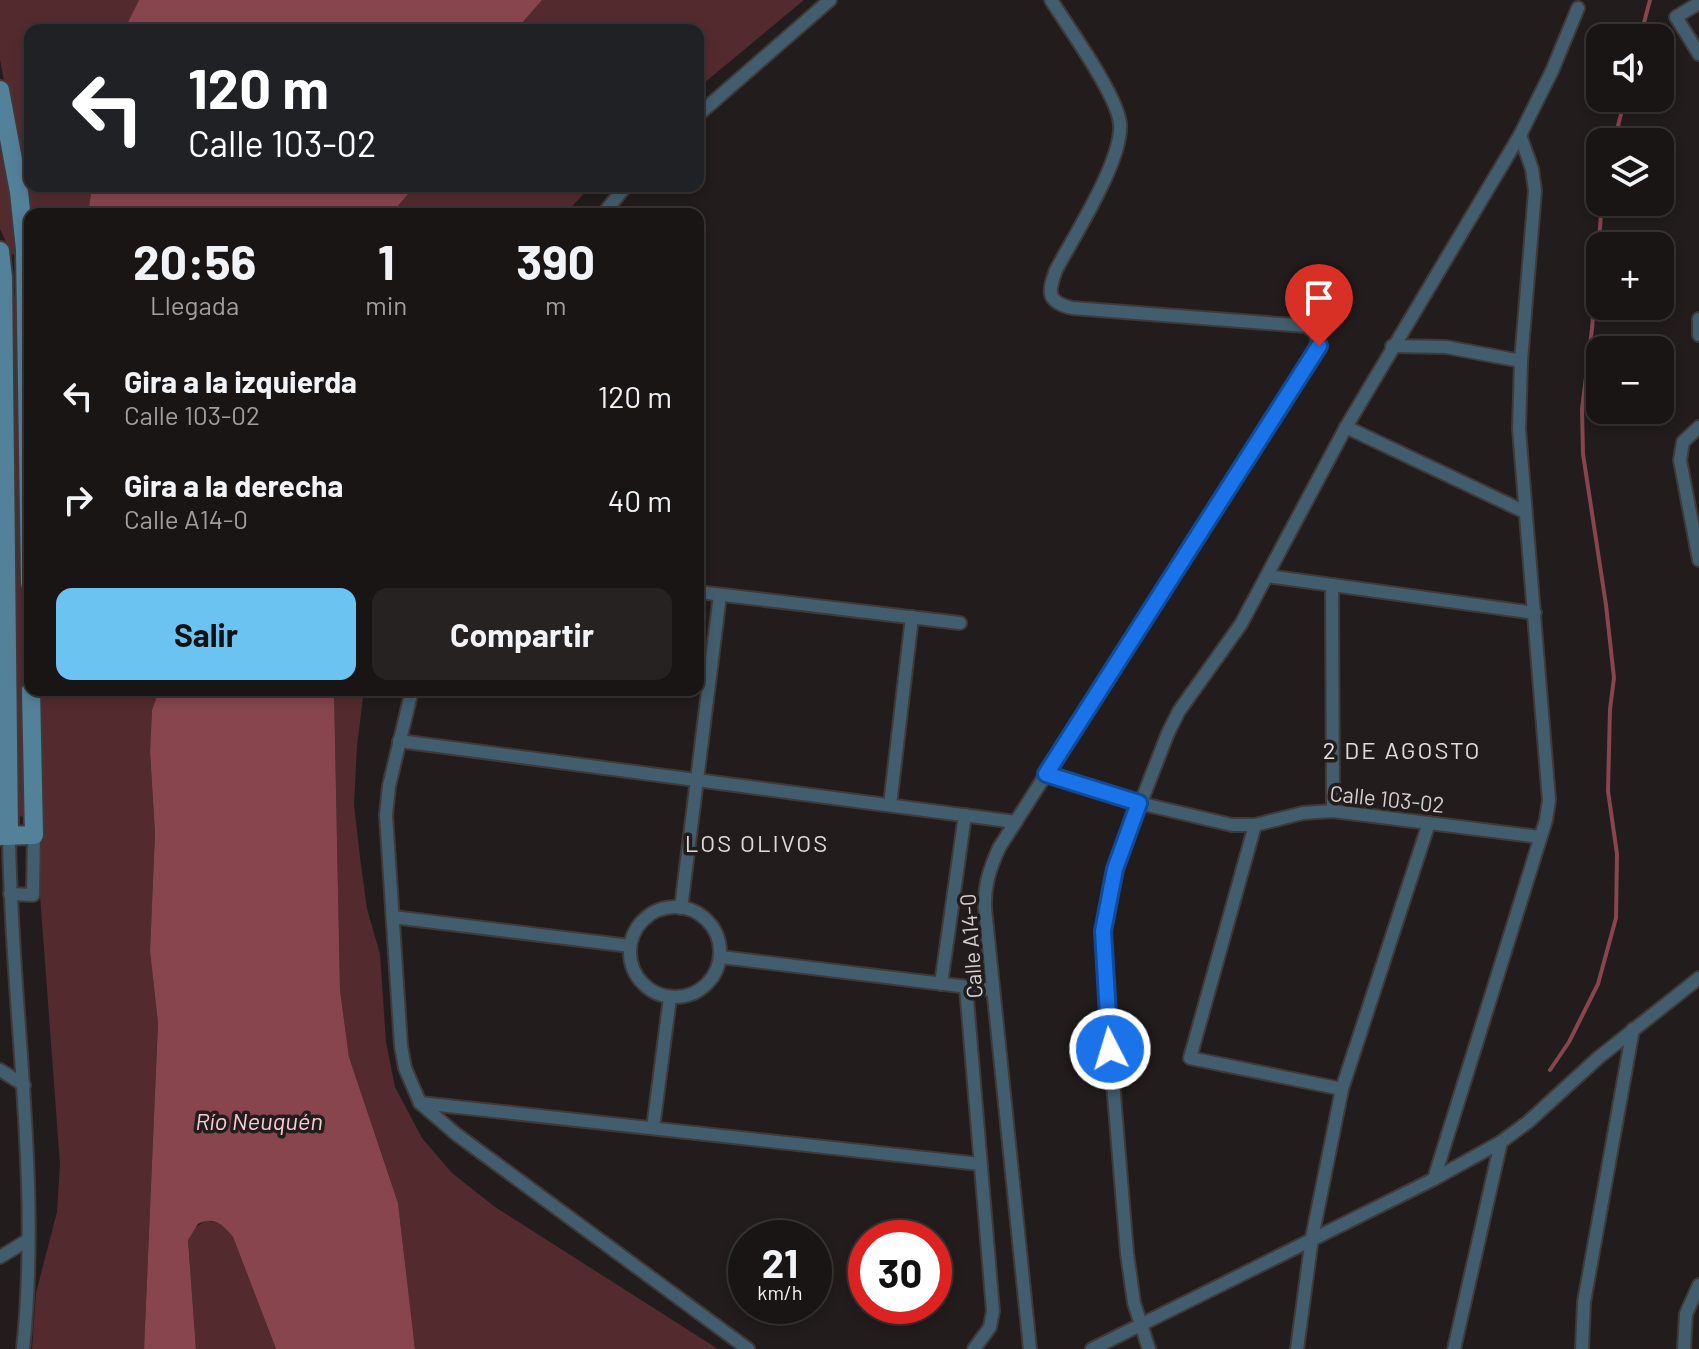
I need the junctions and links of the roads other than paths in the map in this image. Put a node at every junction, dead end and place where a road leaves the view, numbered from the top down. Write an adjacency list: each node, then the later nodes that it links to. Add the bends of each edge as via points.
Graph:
1 (830, 0): 7 (street)
2 (1051, 0): 35 (street, Calle A14-0, via 1114,101 1120,124 1117,152 1056,270 1052,298 1072,308 1306,326 1315,332 1319,346)
3 (1699, 3): 5 (street, via 1676,17)
4 (1578, 8): 9 (street)
5 (1699, 54)
6 (0, 90): 8 (street)
7 (704, 110)
8 (6, 125): 10 (street); 13 (street)
9 (1520, 135): 19 (street); 20 (street, via 1535,191)
10 (0, 146)
11 (621, 192): 12 (street)
12 (608, 208)
13 (24, 250)
14 (0, 251): 16 (street)
15 (24, 276): 16 (street)
16 (2, 278): 45 (street)
17 (1699, 319): 18 (street)
18 (1699, 335)
19 (1392, 346): 20 (street, via 1446,347); 21 (street)
20 (1521, 361): 23 (street)
21 (1346, 427): 23 (street); 25 (street)
22 (1699, 427): 24 (street, via 1683,442 1680,460)
23 (1525, 512): 29 (street)
24 (1699, 560)
25 (1267, 576): 26 (street); 37 (street, via 1241,624 1179,711)
26 (1332, 585): 29 (street); 39 (street)
27 (704, 593): 28 (street)
28 (720, 595): 30 (street); 36 (street)
29 (1535, 613): 46 (street, via 1549,774)
30 (912, 617): 31 (street); 38 (street)
31 (960, 623)
32 (31, 696): 44 (street)
33 (410, 696): 34 (street)
34 (399, 741): 36 (street); 49 (street, via 386,815)
35 (1046, 774): 37 (street, Calle 103-02); 41 (street, Calle A14-0)
36 (697, 780): 38 (street); 48 (street)
37 (1139, 803): 43 (street, Calle 103-02, via 1232,825); 70 (street, via 1115,869 1103,946 1127,1253)
38 (890, 805): 40 (street)
39 (1333, 811): 42 (street, Calle 103-02); 43 (street, Calle 103-02)
40 (965, 815): 41 (street); 53 (street)
41 (1016, 822): 55 (street, Calle A14-0, via 999,848 984,889)
42 (1429, 823): 46 (street, Calle 103-02); 60 (street)
43 (1255, 825): 60 (street, via 1190,1058)
44 (34, 835): 45 (street); 47 (street, via 33,895)
45 (4, 836): 47 (street)
46 (1540, 837): 65 (street)
47 (10, 894): 59 (street)
48 (681, 908): 50 (street, via 657,910 644,918); 51 (street, via 702,915 713,927)
49 (393, 917): 50 (street); 61 (street, via 401,1046)
50 (630, 946): 56 (street, via 630,960 643,986)
51 (721, 957): 53 (street); 56 (street, via 717,971 698,992)
52 (1699, 978): 57 (street)
53 (941, 984): 54 (street)
54 (966, 987): 55 (street); 64 (street)
55 (993, 990): 74 (street, Calle A14-0)
56 (670, 998): 62 (street)
57 (1633, 1029): 63 (street); 79 (street, via 1584,1302)
58 (0, 1070): 59 (street)
59 (24, 1085): 67 (street)
60 (1342, 1089): 66 (street)
61 (420, 1103): 62 (street); 72 (street)
62 (653, 1128): 64 (street)
63 (1501, 1142): 65 (street); 78 (street)
64 (980, 1164): 73 (street, via 993,1311 990,1327)
65 (1434, 1179): 66 (street)
66 (1312, 1238): 70 (street); 77 (street)
67 (28, 1240): 68 (street); 71 (street)
68 (0, 1257)
69 (1699, 1285): 80 (street, via 1686,1314)
70 (1139, 1324): 75 (street); 76 (street)
71 (23, 1349)
72 (748, 1349)
73 (974, 1349)
74 (1030, 1349)
75 (1092, 1349)
76 (1149, 1349)
77 (1297, 1349)
78 (1454, 1349)
79 (1582, 1349)
80 (1684, 1349)

